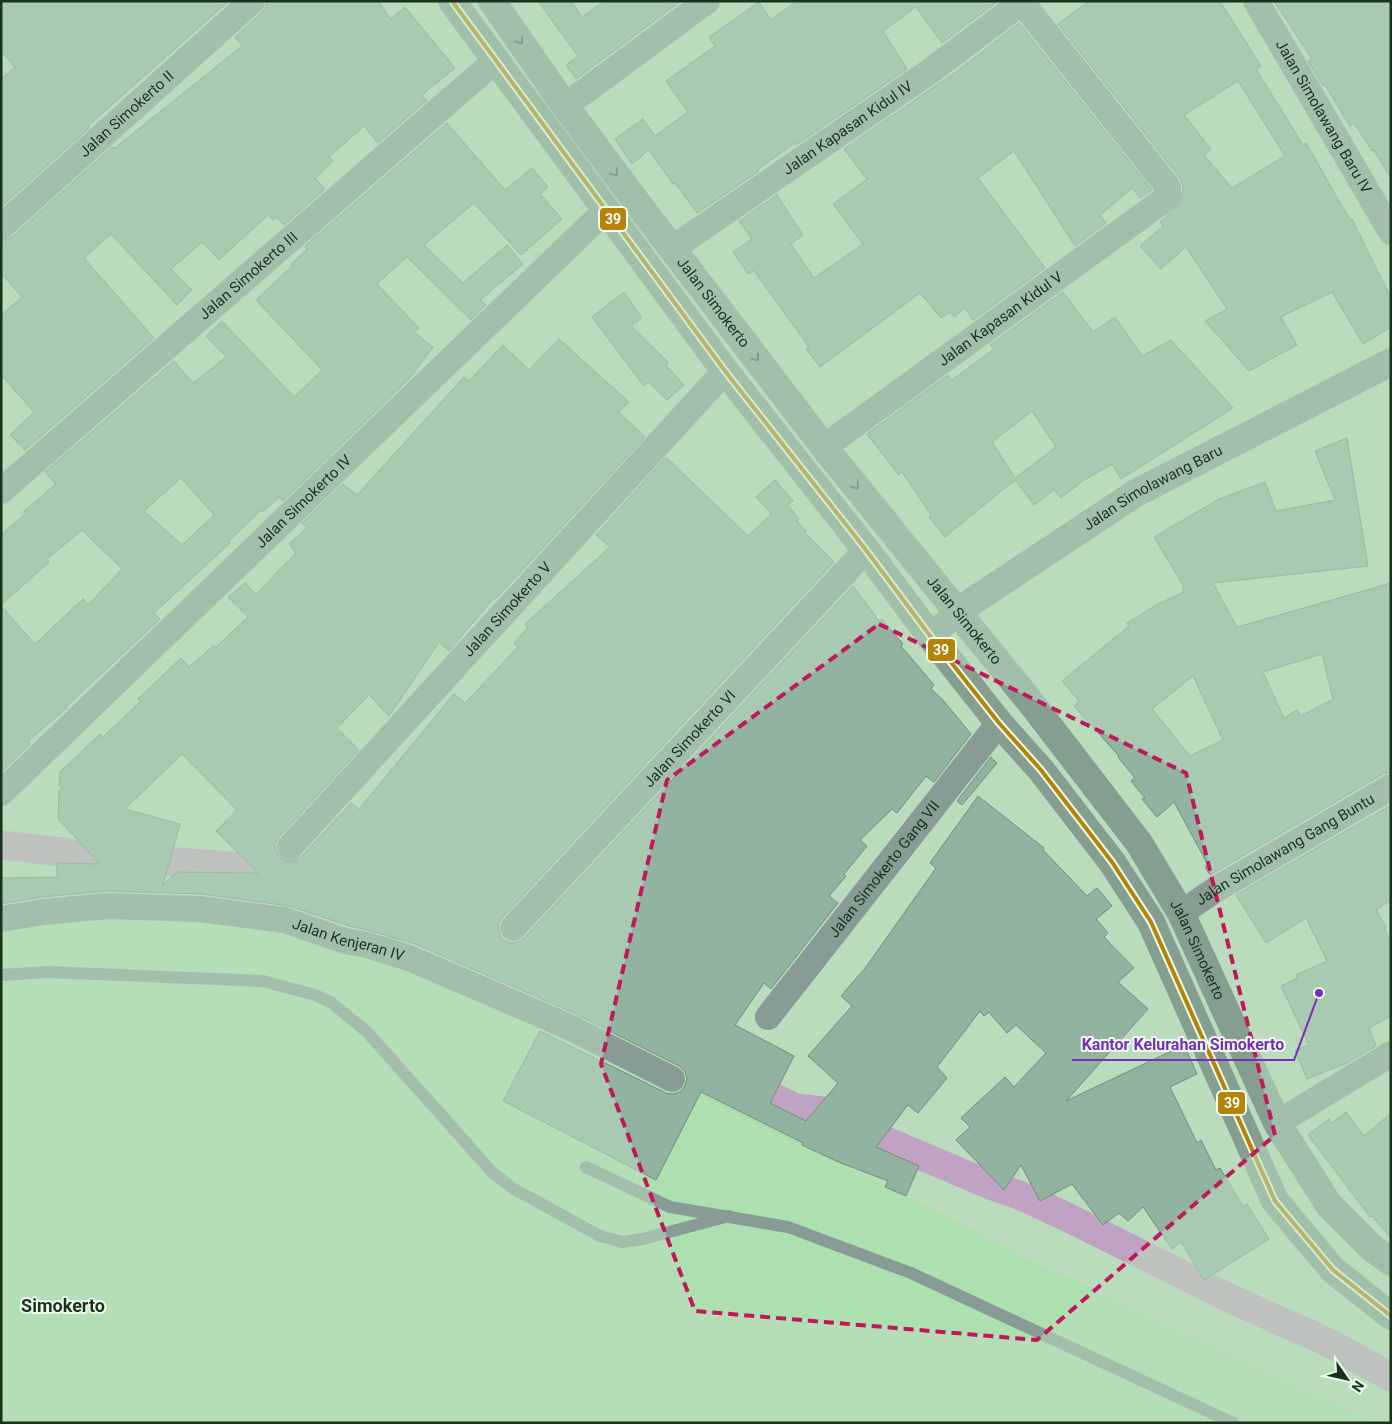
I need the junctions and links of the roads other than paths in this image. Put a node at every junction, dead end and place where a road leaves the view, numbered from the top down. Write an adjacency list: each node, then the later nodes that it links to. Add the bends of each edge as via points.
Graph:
1 (252, 1): 10 (street, Jalan Simokerto II)
2 (452, 1): 7 (highway, Jalan Simokerto)
3 (492, 1): 8 (highway, Jalan Simokerto, one-way to 8)
4 (706, 1): 8 (street)
5 (1256, 1): 11 (street, Jalan Simolawang Baru IV)
6 (1021, 2): 12 (street, Jalan Kapasan Kidul IV, via 929,72); 15 (street, Jalan Kapasan Kidul V, via 1168,187 1168,197)
7 (495, 61): 9 (highway, Jalan Simokerto); 16 (street, Jalan Simokerto III)
8 (565, 106): 12 (highway, Jalan Simokerto, one-way to 12)
9 (605, 211): 14 (highway, Jalan Simokerto); 22 (street, Jalan Simokerto IV)
10 (1, 227)
11 (1391, 232)
12 (673, 248): 15 (highway, Jalan Simokerto, one-way to 15)
13 (1391, 362): 18 (street, Jalan Simolawang Baru, via 1136,493)
14 (725, 372): 17 (highway, Jalan Simokerto); 23 (street, Jalan Simokerto V)
15 (824, 447): 18 (highway, Jalan Simokerto, one-way to 18)
16 (1, 491)
17 (866, 550): 19 (highway, Jalan Simokerto); 26 (street, Jalan Simokerto VI)
18 (958, 611): 19 (street, Jalan Simolawang Baru); 24 (highway, Jalan Simokerto, via 1139,843)
19 (931, 637): 20 (highway, Jalan Simokerto)
20 (999, 723): 28 (street, Jalan Simokerto Gang VII); 35 (highway, Jalan Simokerto, via 1112,862 1151,922 1275,1201 1333,1270)
21 (1391, 787): 24 (street, Jalan Simolawang Gang Buntu)
22 (1, 793)
23 (290, 847)
24 (1181, 913): 31 (highway, Jalan Simokerto)
25 (1, 919): 30 (street, Jalan Kenjeran IV, via 108,906 199,909 284,920 409,958 567,1026)
26 (513, 928)
27 (1, 975): 33 (lane, via 48,972 263,981 315,995 332,1003 367,1032 493,1173 514,1189 600,1236 622,1242 643,1239)
28 (768, 1017)
29 (1391, 1054): 31 (street)
30 (672, 1080)
31 (1277, 1123): 34 (highway, Jalan Simokerto, via 1329,1204 1372,1248)
32 (586, 1167): 33 (lane, via 670,1207)
33 (729, 1216): 36 (lane, via 788,1227 911,1273)
34 (1391, 1262)
35 (1391, 1316)
36 (1233, 1423)

